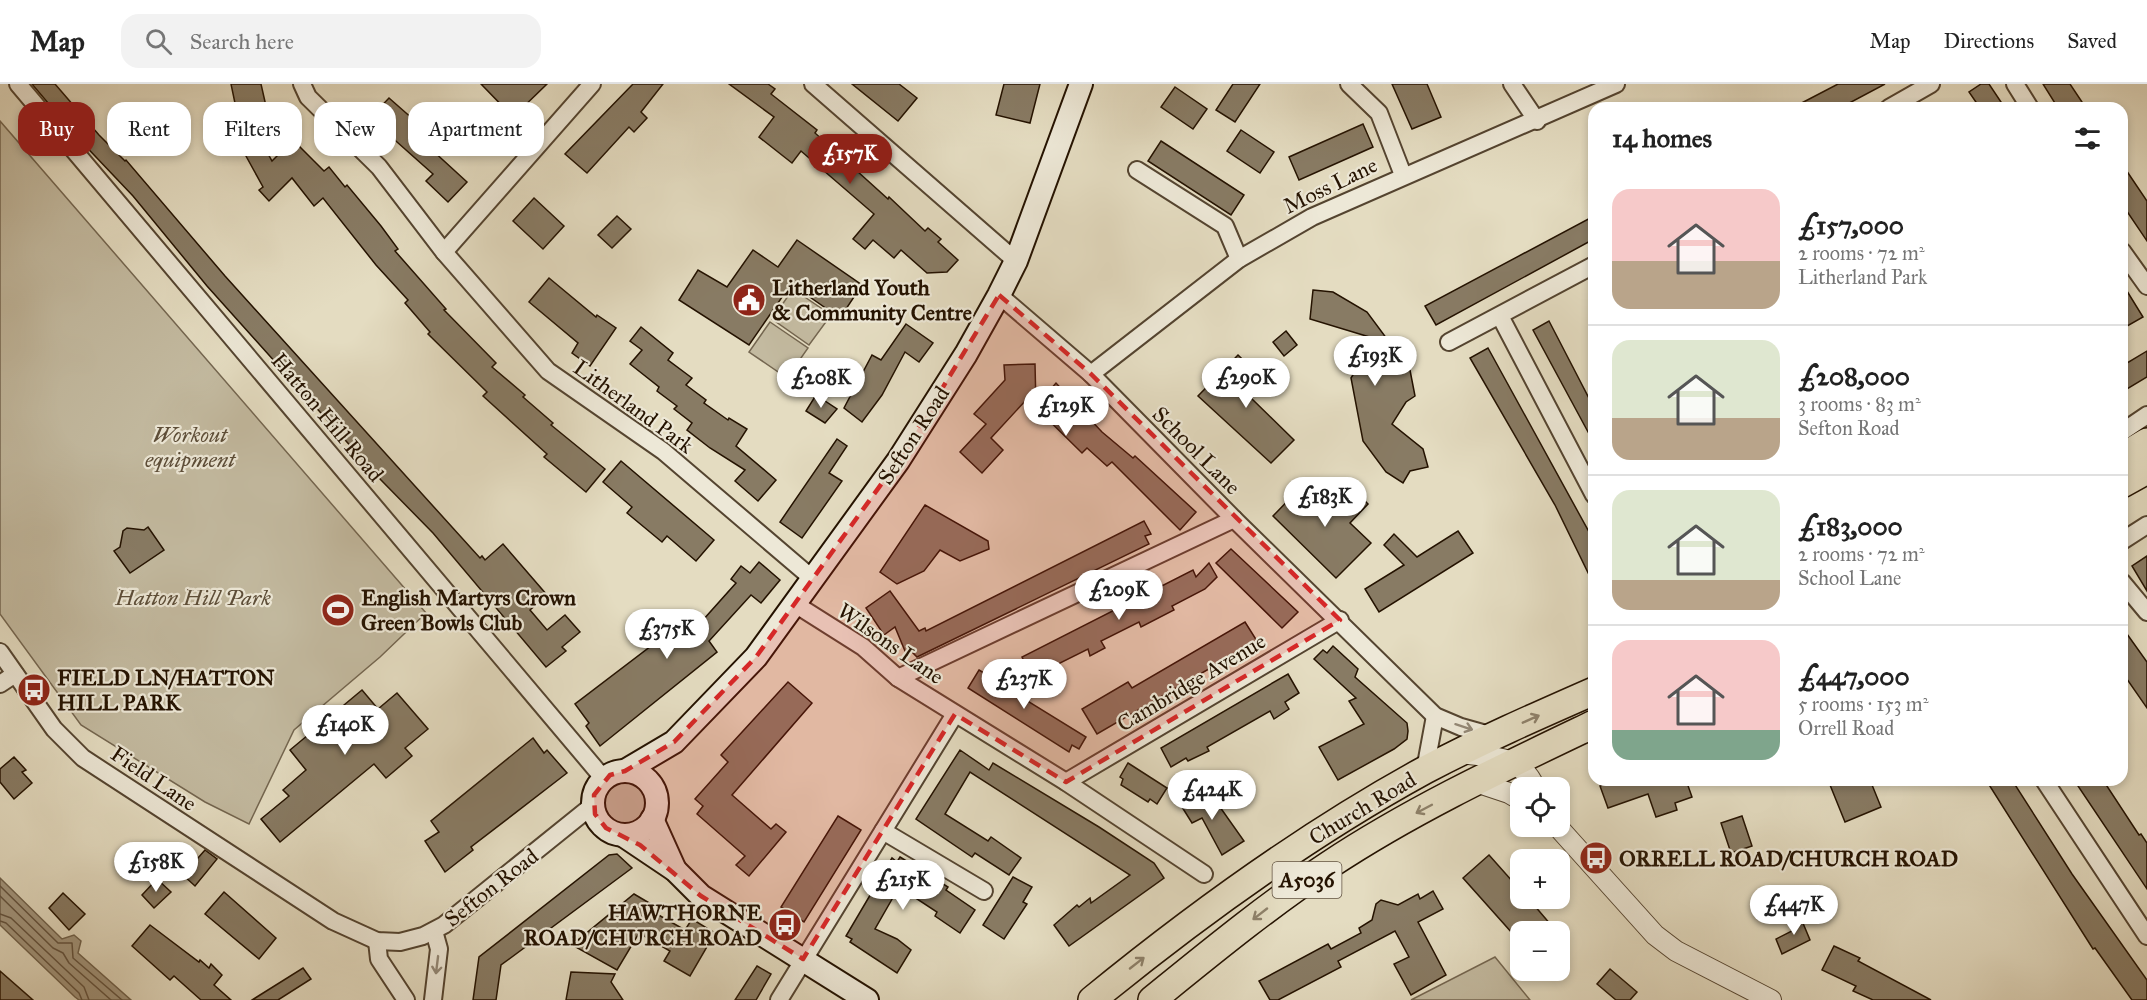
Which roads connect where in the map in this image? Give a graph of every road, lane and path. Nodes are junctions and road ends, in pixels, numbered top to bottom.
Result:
1 (18, 84) edge
2 (302, 84) edge
3 (592, 84) edge
4 (813, 84) edge
5 (1081, 84) edge
6 (1349, 84) edge
7 (1512, 84) edge
8 (1616, 84) edge
9 (1931, 84) edge
10 (2015, 84) edge
11 (1900, 102) edge
12 (2026, 102) edge
13 (1537, 121) junction
14 (1137, 170) dead end
15 (1403, 175) junction
16 (444, 252) junction
17 (1239, 259) junction
18 (1016, 261) junction
19 (2128, 263) edge
20 (1588, 268) edge
21 (2147, 286) edge
22 (999, 295) junction
23 (1500, 316) junction
24 (1449, 342) dead end
25 (1091, 374) junction
26 (2147, 415) edge
27 (2128, 428) edge
28 (2147, 442) edge
29 (2128, 454) edge
30 (2147, 470) edge
31 (2128, 481) edge
32 (1588, 484) edge
33 (1234, 519) junction
34 (2147, 525) edge
35 (2128, 537) edge
36 (813, 579) junction
37 (2128, 589) edge
38 (795, 604) junction
39 (2147, 612) edge
40 (1340, 620) junction
41 (0, 652) edge
42 (15, 674) junction
43 (898, 678) junction
44 (0, 684) edge
45 (1588, 695) edge
46 (955, 714) junction
47 (1435, 716) junction
48 (1588, 727) edge
49 (1493, 736) junction
50 (674, 742) junction
51 (1459, 753) junction
52 (1515, 762) junction
53 (1425, 770) junction
54 (625, 771) junction
55 (1531, 777) edge
56 (604, 779) junction
57 (1066, 782) junction
58 (1476, 782) junction
59 (2048, 786) edge
60 (653, 788) junction
61 (1510, 794) edge
62 (593, 805) junction
63 (652, 819) junction
64 (884, 831) junction
65 (623, 835) junction
66 (1567, 837) edge
67 (675, 870) junction
68 (1204, 874) dead end
69 (984, 891) dead end
70 (434, 931) junction
71 (2147, 936) edge
72 (377, 941) junction
73 (803, 959) junction
74 (406, 1000) edge
75 (433, 1000) edge
76 (779, 1000) edge
77 (867, 1000) edge
78 (1092, 1000) edge
79 (1152, 1000) edge
80 (1771, 1000) edge

1 - 56 street, Hatton Hill Road
2 - 16 street, Litherland Park
3 - 16 street
4 - 18 street
5 - 18 main road, Sefton Road
6 - 15 street
7 - 13 street
8 - 13 street, Moss Lane
9 - 11 street
10 - 12 street
13 - 15 street, Moss Lane
14 - 17 street
15 - 17 street, Moss Lane
16 - 36 street, Litherland Park
17 - 25 street, Moss Lane
18 - 22 main road, Sefton Road
19 - 21 street
20 - 23 street
22 - 25 street, School Lane
22 - 36 main road, Sefton Road
23 - 24 street
23 - 32 street
25 - 33 street, School Lane
26 - 27 street
28 - 29 highway
30 - 31 highway
33 - 40 street, School Lane
33 - 43 street
34 - 35 street
36 - 38 main road, Sefton Road
37 - 39 street
38 - 43 street, Wilsons Lane
38 - 50 main road, Sefton Road
40 - 47 street, School Lane
40 - 57 street, Cambridge Avenue
41 - 42 street, Field Lane
42 - 44 street
42 - 72 street, Field Lane
43 - 46 street, Wilsons Lane
49 -> 45 highway, Church Road / A5036
46 - 57 street, Wilsons Lane
46 - 64 street
47 -> 49 street, School Lane
47 - 53 street
48 - 52 highway, Church Road / A5036
49 - 51 highway, Church Road / A5036
50 - 54 main road
50 - 60 main road
51 - 52 street
51 - 53 highway, Church Road / A5036
52 - 55 street
52 - 58 highway, Church Road / A5036
78 -> 53 highway, Church Road / A5036
54 - 56 main road
54 - 60 main road
56 - 62 main road
57 - 68 street, Wilsons Lane
58 - 61 street
58 -> 79 highway, Church Road / A5036
59 - 71 street
60 - 63 main road
62 - 65 main road
62 - 70 street, Sefton Road
63 - 65 main road
63 - 67 main road
64 - 69 street
64 - 73 street
65 - 67 main road
66 - 80 street
67 - 73 main road
70 - 72 street, Sefton Road
70 -> 75 street
72 - 74 street
73 - 76 street
73 - 77 main road

